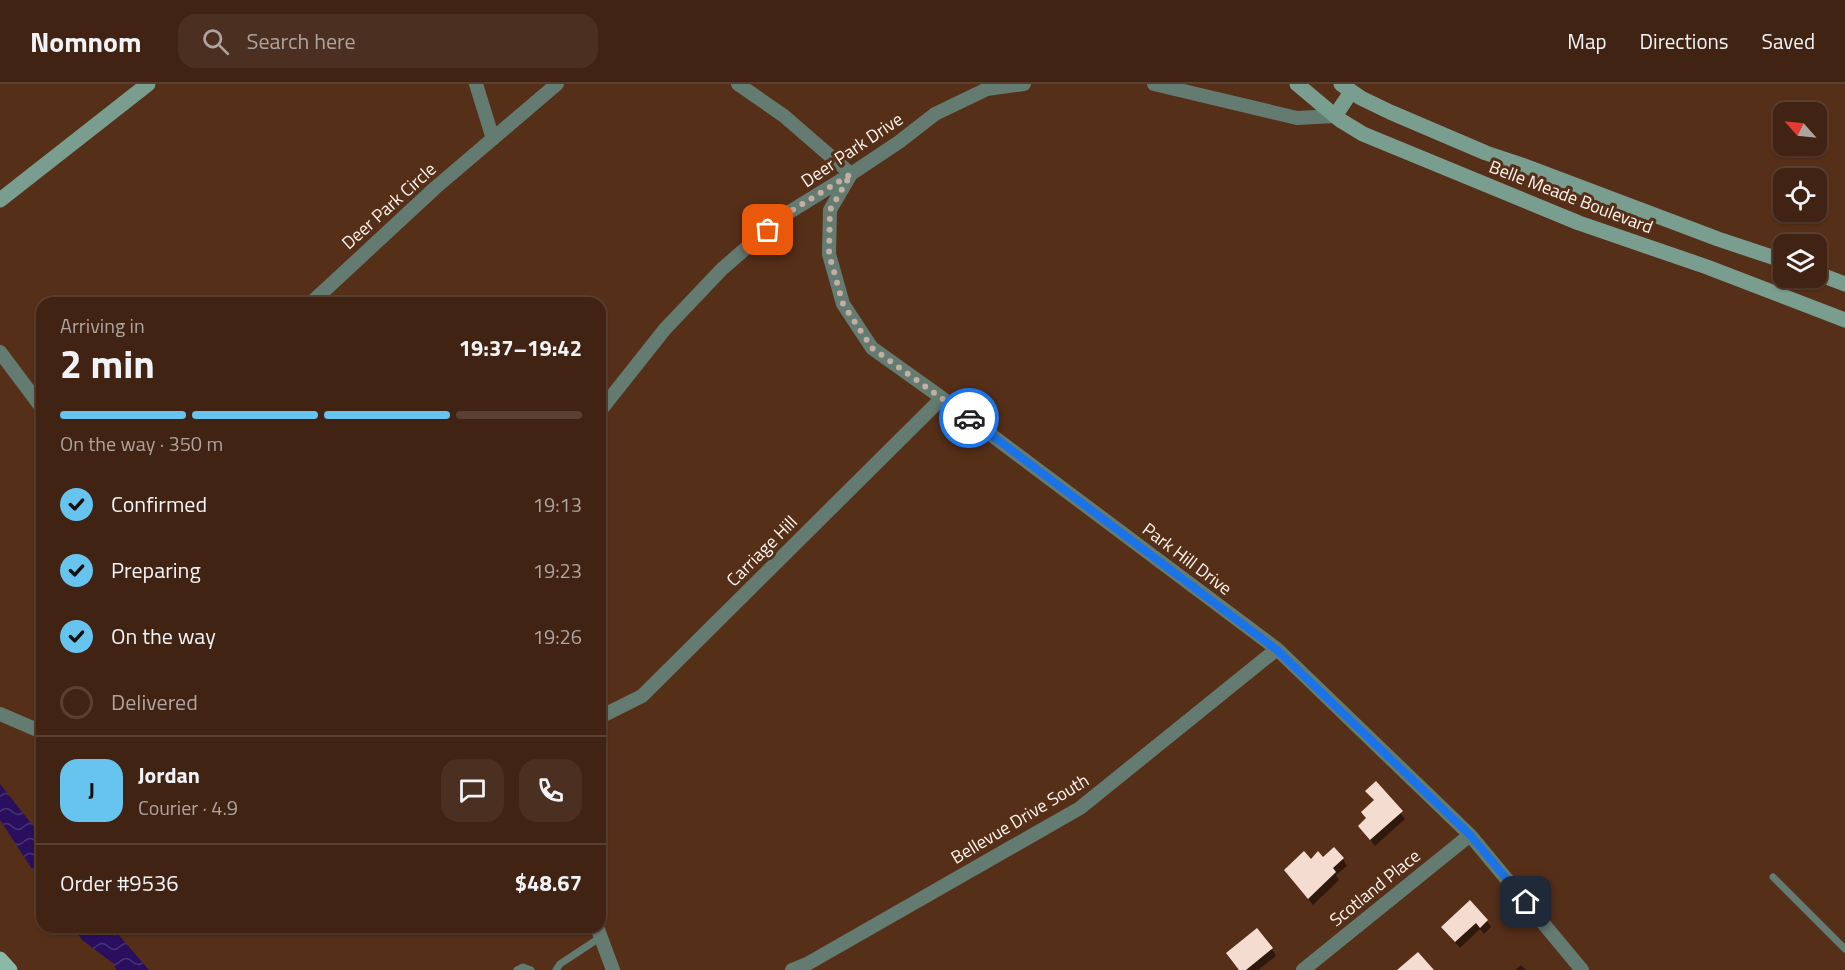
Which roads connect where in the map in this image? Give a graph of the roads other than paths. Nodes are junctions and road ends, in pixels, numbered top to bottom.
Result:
1 (148, 84) edge
2 (476, 84) edge
3 (557, 84) edge
4 (738, 84) edge
5 (1024, 84) edge
6 (1297, 84) edge
7 (1164, 85) edge
8 (1346, 88) edge
9 (1335, 116) junction
10 (493, 139) junction
11 (851, 174) junction
12 (0, 200) edge
13 (1773, 257) edge
14 (1827, 277) edge
15 (1845, 284) edge
16 (317, 297) edge
17 (1845, 320) edge
18 (0, 352) edge
19 (942, 398) junction
20 (36, 400) edge
21 (606, 403) edge
22 (1277, 650) junction
23 (0, 714) edge
24 (606, 714) edge
25 (36, 729) edge
26 (1470, 835) junction
27 (1773, 877) dead end
28 (598, 933) edge
29 (599, 933) edge
30 (1845, 949) edge
31 (0, 960) edge
32 (10, 970) edge
33 (517, 970) edge
34 (531, 970) edge
35 (556, 970) edge
36 (613, 970) edge
37 (792, 970) edge
38 (1303, 970) edge
39 (1582, 970) edge

1 - 12 main road
2 - 10 street
3 - 10 street, Deer Park Circle
4 - 11 street
5 - 11 street, Deer Park Drive
6 - 9 main road, Belle Meade Boulevard
7 - 9 street
8 - 9 main road
8 - 13 main road, Belle Meade Boulevard
9 - 17 main road, Belle Meade Boulevard
10 - 16 street, Deer Park Circle
11 - 19 street, Park Hill Drive
11 - 21 street, Deer Park Drive
14 - 15 main road
18 - 20 street
19 - 22 street, Park Hill Drive
19 - 24 street, Carriage Hill
22 - 26 street, Park Hill Drive
22 - 37 street, Bellevue Drive South
23 - 25 street
26 - 38 street, Scotland Place
26 - 39 street, Park Hill Drive
27 - 30 lane
28 - 35 lane
29 - 36 street
31 - 32 main road
33 - 34 lane

